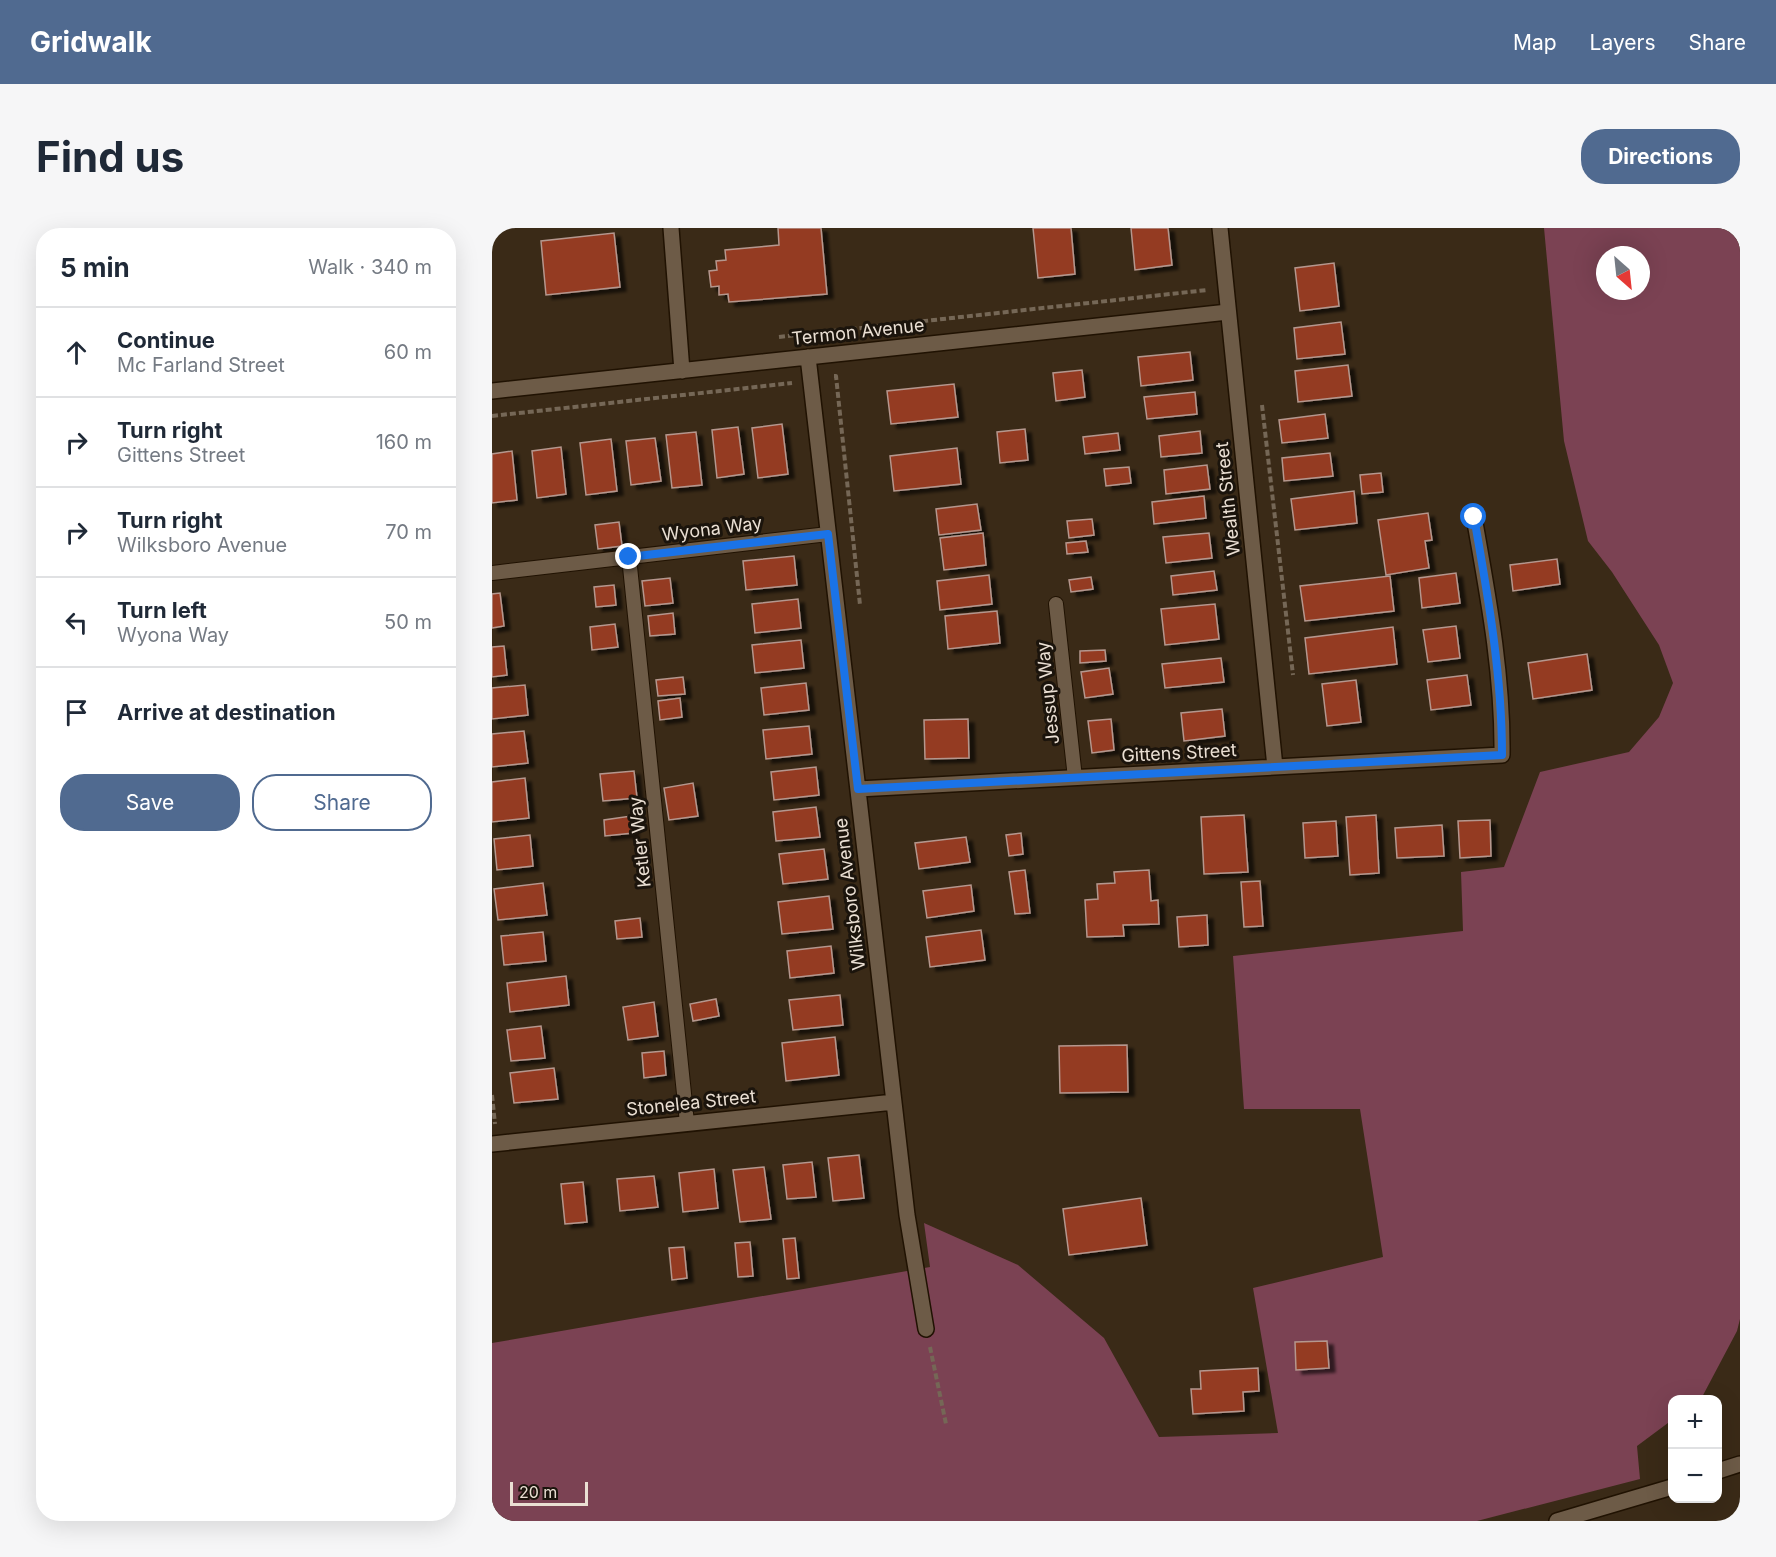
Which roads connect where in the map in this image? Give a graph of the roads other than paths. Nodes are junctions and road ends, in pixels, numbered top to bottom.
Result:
1 (671, 228) edge
2 (1220, 228) edge
3 (1228, 312) junction
4 (808, 357) junction
5 (682, 371) junction
6 (492, 392) edge
7 (1474, 517) dead end
8 (828, 534) junction
9 (629, 557) junction
10 (492, 573) edge
11 (1056, 604) dead end
12 (1275, 767) junction
13 (1075, 778) junction
14 (858, 789) junction
15 (894, 1102) junction
16 (687, 1123) junction
17 (492, 1144) edge
18 (927, 1329) road end
19 (1740, 1464) edge
20 (1722, 1470) edge
21 (1668, 1488) edge
22 (1557, 1521) edge

1 - 5 street
2 - 3 street, Wealth Street
3 - 4 street, Termon Avenue
3 - 12 street, Wealth Street
4 - 5 street, Termon Avenue
4 - 8 street, Wilksboro Avenue
5 - 6 street, Termon Avenue
7 - 12 street, Gittens Street
8 - 9 lane, Wyona Way
8 - 14 street, Wilksboro Avenue
9 - 10 lane, Wyona Way
9 - 16 lane, Ketler Way
11 - 13 lane, Jessup Way
12 - 13 street, Gittens Street
13 - 14 street, Gittens Street
14 - 15 street, Wilksboro Avenue
15 - 16 street, Stonelea Street
15 - 18 street, Wilksboro Avenue
16 - 17 street, Stonelea Street
19 - 20 street
21 - 22 street

